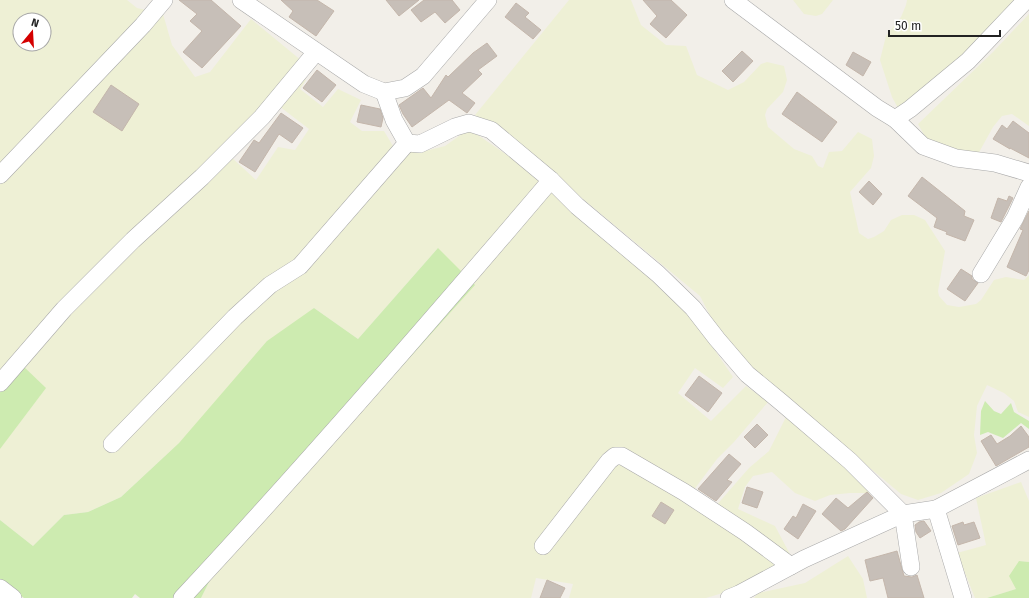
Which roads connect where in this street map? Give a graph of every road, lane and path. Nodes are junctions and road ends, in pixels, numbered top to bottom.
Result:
1 (164, 0) edge
2 (242, 0) edge
3 (488, 0) edge
4 (733, 0) edge
5 (1026, 0) edge
6 (316, 52) junction
7 (384, 92) junction
8 (895, 119) junction
9 (407, 143) junction
10 (1029, 173) edge
11 (0, 175) edge
12 (550, 180) junction
13 (1029, 188) edge
14 (981, 274) dead end
15 (0, 383) edge
16 (112, 444) dead end
17 (1029, 460) edge
18 (936, 509) junction
19 (903, 514) junction
20 (543, 546) dead end
21 (792, 566) junction
22 (911, 567) dead end
23 (0, 588) edge
24 (13, 598) edge
25 (182, 598) edge
26 (729, 598) edge
27 (963, 598) edge

1 - 11 street
2 - 6 street
3 - 7 street
4 - 8 street
5 - 8 street
6 - 7 street
6 - 15 street
7 - 9 street
8 - 10 street
9 - 12 street
9 - 16 street
12 - 19 street
12 - 25 street
13 - 14 street
17 - 18 street
18 - 19 street
18 - 27 street
19 - 21 street
19 - 22 street
20 - 21 street
21 - 26 street
23 - 24 street

